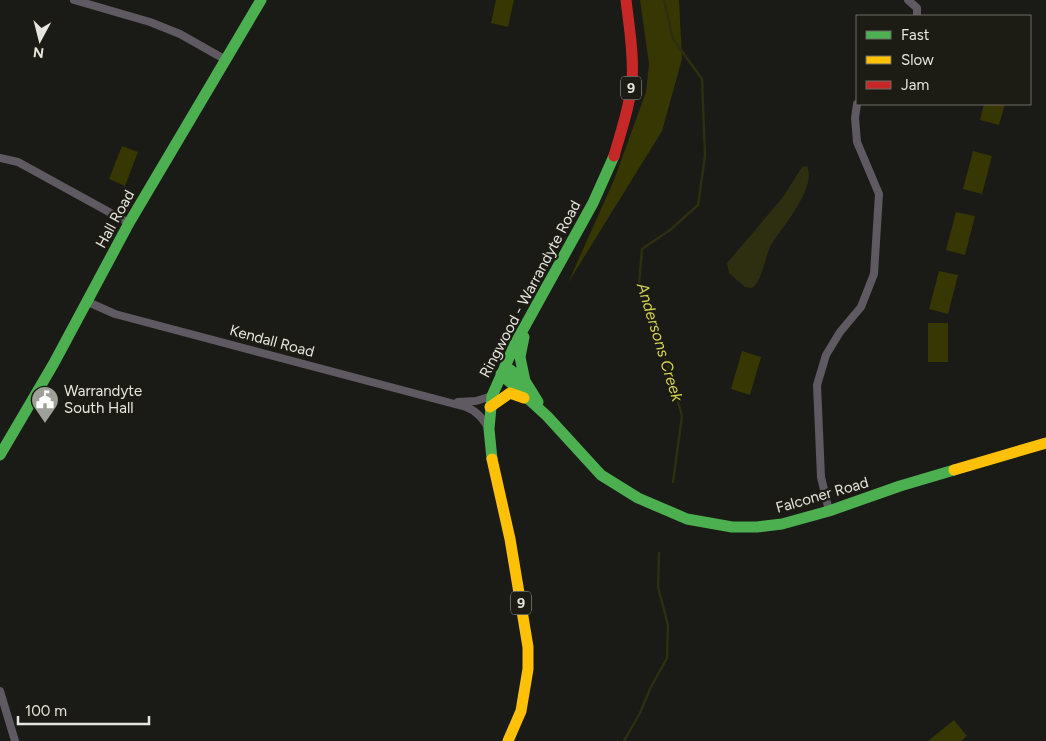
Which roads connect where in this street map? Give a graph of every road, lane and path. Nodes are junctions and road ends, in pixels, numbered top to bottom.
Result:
1 (74, 0) edge
2 (261, 0) edge
3 (626, 0) edge
4 (908, 0) edge
5 (917, 15) edge
6 (226, 60) junction
7 (857, 105) edge
8 (0, 158) edge
9 (129, 223) junction
10 (548, 285) junction
11 (88, 302) junction
12 (503, 370) junction
13 (525, 381) junction
14 (451, 402) junction
15 (491, 402) junction
16 (536, 405) junction
17 (547, 416) junction
18 (489, 429) junction
19 (1046, 443) edge
20 (0, 455) edge
21 (829, 511) junction
22 (0, 691) edge
23 (15, 741) edge
24 (508, 741) edge

1 - 6 street
2 - 6 main road, Hall Road
3 - 10 main road, Ringwood - Warrandyte Road / 9
4 - 5 street
6 - 9 main road, Hall Road
7 - 21 street
8 - 9 street
9 - 11 main road, Hall Road
10 - 12 main road, Ringwood - Warrandyte Road / 9
10 - 13 main road
11 - 14 street, Kendall Road
11 - 20 main road, Hall Road
12 - 13 main road, Falconer Road
12 - 15 main road, Ringwood - Warrandyte Road / 9
12 - 16 main road, Falconer Road
13 - 17 main road, Falconer Road
14 - 15 street, Kendall Road
14 - 18 street, Kendall Road
15 - 16 main road
15 - 18 main road, Ringwood - Warrandyte Road / 9
16 - 17 main road, Falconer Road
17 - 21 main road, Falconer Road
18 - 24 main road, Ringwood - Warrandyte Road / 9
19 - 21 main road, Falconer Road
22 - 23 street

